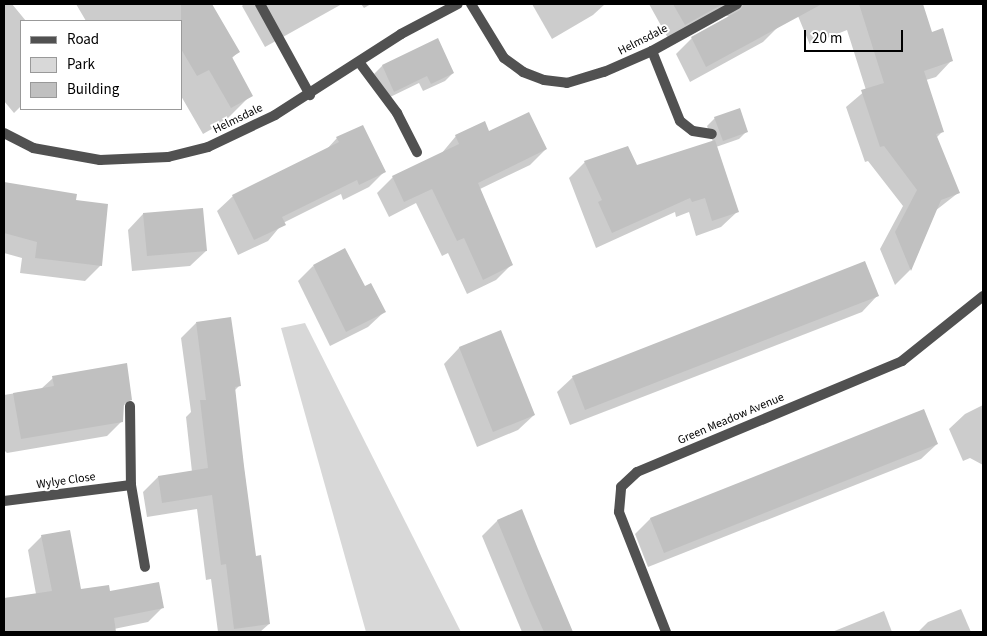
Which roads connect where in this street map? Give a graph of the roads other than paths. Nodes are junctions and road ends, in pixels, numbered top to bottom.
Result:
1 (260, 4) edge
2 (458, 4) edge
3 (471, 4) edge
4 (737, 4) edge
5 (652, 51) junction
6 (359, 62) junction
7 (310, 94) junction
8 (4, 133) edge
9 (712, 134) dead end
10 (417, 152) dead end
11 (983, 296) edge
12 (130, 406) dead end
13 (131, 484) junction
14 (4, 502) edge
15 (145, 567) dead end
16 (666, 632) edge

1 - 7 street
2 - 6 street, Helmsdale
3 - 5 street, Helmsdale
4 - 5 street, Helmsdale
5 - 9 street
6 - 7 street, Helmsdale
6 - 10 street
7 - 8 street, Helmsdale
11 - 16 street, Green Meadow Avenue
12 - 13 street
13 - 14 street, Wylye Close
13 - 15 street

